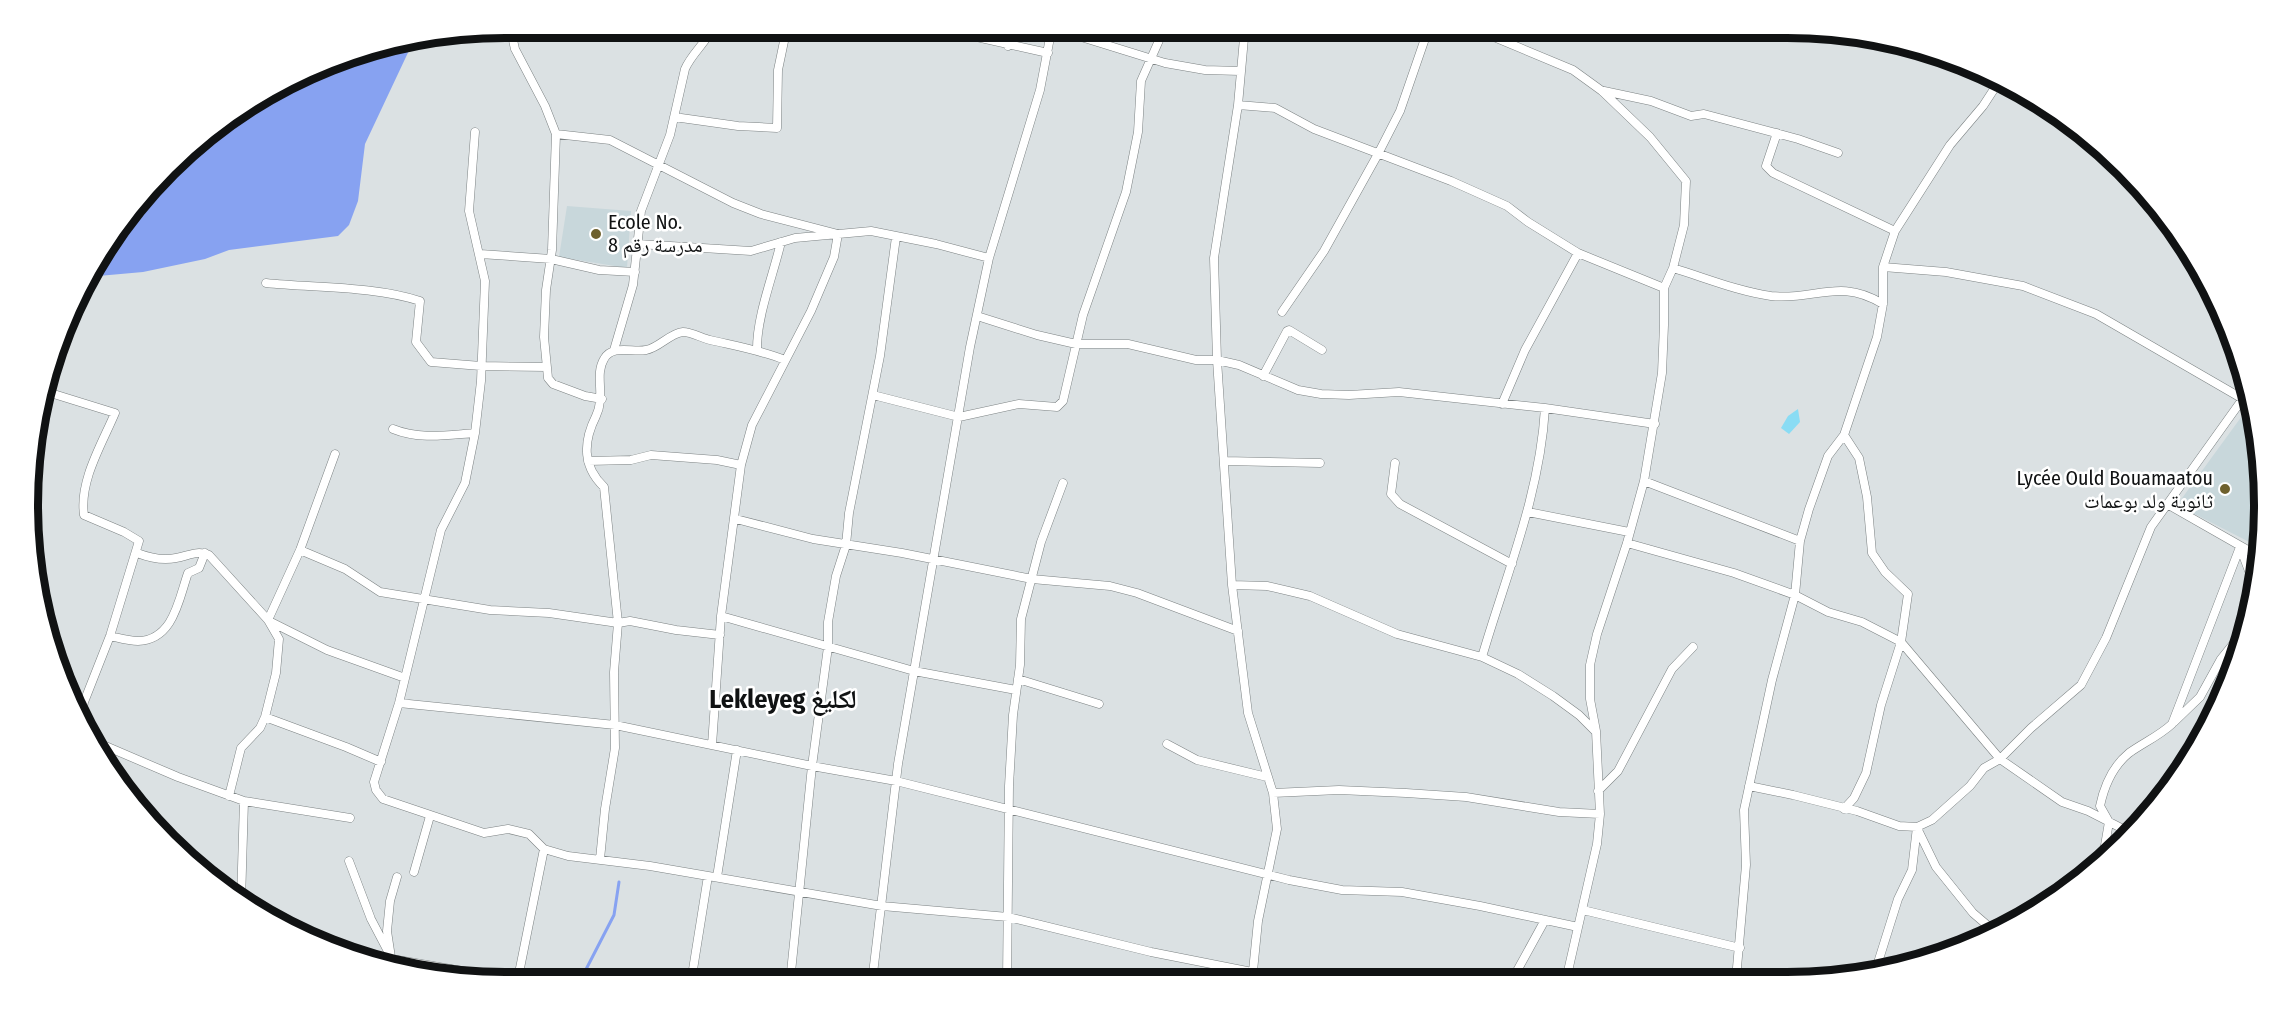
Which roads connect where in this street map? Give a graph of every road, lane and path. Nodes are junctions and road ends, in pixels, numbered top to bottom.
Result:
1 (512, 38) edge
2 (707, 38) edge
3 (785, 38) edge
4 (976, 38) edge
5 (1009, 38) edge
6 (1050, 38) edge
7 (1085, 38) edge
8 (1160, 38) edge
9 (1244, 38) edge
10 (1425, 38) edge
11 (1496, 38) edge
12 (1008, 46) junction
13 (1048, 53) junction
14 (1151, 60) junction
15 (1240, 71) junction
16 (1995, 87) edge
17 (1602, 91) junction
18 (1238, 105) junction
19 (674, 117) junction
20 (475, 132) dead end
21 (556, 134) junction
22 (1777, 134) junction
23 (1838, 153) dead end
24 (1378, 154) junction
25 (658, 165) junction
26 (1895, 231) junction
27 (838, 234) junction
28 (896, 237) junction
29 (781, 242) junction
30 (638, 244) junction
31 (1578, 253) junction
32 (480, 254) junction
33 (988, 258) junction
34 (551, 259) junction
35 (1883, 267) junction
36 (1673, 268) junction
37 (634, 272) junction
38 (266, 284) dead end
39 (1664, 288) junction
40 (1883, 304) junction
41 (1282, 312) dead end
42 (977, 316) junction
43 (1076, 344) junction
44 (757, 349) junction
45 (614, 350) junction
46 (1322, 350) dead end
47 (785, 360) junction
48 (1216, 360) junction
49 (481, 366) junction
50 (547, 367) junction
51 (1263, 376) junction
52 (51, 393) edge
53 (873, 395) junction
54 (2241, 398) edge
55 (602, 399) junction
56 (2242, 401) edge
57 (1502, 404) junction
58 (1545, 408) junction
59 (959, 417) junction
60 (1655, 424) junction
61 (393, 429) dead end
62 (475, 433) junction
63 (1844, 435) junction
64 (335, 454) dead end
65 (588, 461) junction
66 (1224, 461) junction
67 (1320, 463) dead end
68 (1395, 463) dead end
69 (741, 465) junction
70 (1644, 481) junction
71 (1064, 483) dead end
72 (2167, 504) junction
73 (1528, 512) junction
74 (736, 519) junction
75 (1629, 532) junction
76 (1800, 541) junction
77 (1627, 543) junction
78 (846, 545) junction
79 (2240, 547) junction
80 (300, 550) junction
81 (2251, 552) edge
82 (137, 553) junction
83 (205, 553) junction
84 (933, 558) junction
85 (1512, 564) junction
86 (2249, 571) edge
87 (1032, 579) junction
88 (1232, 585) junction
89 (1796, 596) junction
90 (423, 599) junction
91 (722, 616) junction
92 (268, 620) junction
93 (618, 623) junction
94 (1238, 631) junction
95 (720, 635) junction
96 (110, 636) junction
97 (1901, 642) junction
98 (2232, 645) edge
99 (828, 647) junction
100 (1693, 647) dead end
101 (1482, 657) junction
102 (914, 671) junction
103 (405, 678) junction
104 (1018, 679) junction
105 (1016, 690) junction
106 (399, 703) junction
107 (1099, 704) dead end
108 (83, 706) edge
109 (265, 717) junction
110 (2172, 724) junction
111 (615, 725) junction
112 (1596, 731) junction
113 (1167, 744) dead end
114 (104, 745) edge
115 (712, 745) junction
116 (737, 750) junction
117 (2000, 759) junction
118 (381, 762) junction
119 (812, 766) junction
120 (1267, 777) junction
121 (896, 781) junction
122 (1749, 786) junction
123 (1598, 791) junction
124 (1273, 793) junction
125 (229, 796) junction
126 (244, 801) junction
127 (1844, 809) junction
128 (1009, 810) junction
129 (1600, 814) junction
130 (430, 816) junction
131 (350, 818) dead end
132 (2109, 822) junction
133 (1917, 827) junction
134 (2123, 829) edge
135 (2105, 847) edge
136 (544, 849) junction
137 (600, 858) junction
138 (349, 861) dead end
139 (414, 872) dead end
140 (1268, 873) junction
141 (397, 877) dead end
142 (712, 877) junction
143 (241, 891) edge
144 (800, 892) junction
145 (882, 906) junction
146 (1583, 910) junction
147 (1008, 917) junction
148 (1545, 920) junction
149 (1988, 926) edge
150 (1578, 927) junction
151 (1740, 948) junction
152 (390, 958) edge
153 (391, 959) edge
154 (1878, 964) edge
155 (519, 972) edge
156 (693, 972) edge
157 (791, 972) edge
158 (873, 972) edge
159 (1007, 972) edge
160 (1235, 972) edge
161 (1252, 972) edge
162 (1516, 972) edge
163 (1568, 972) edge
164 (1737, 972) edge

1 - 21 street
2 - 19 street
3 - 19 street
4 - 12 street
5 - 12 street
6 - 13 street
7 - 14 street
8 - 14 street
9 - 15 street
10 - 24 street
11 - 17 street
12 - 13 street
13 - 33 street
14 - 15 street
14 - 43 street
15 - 18 street
16 - 26 street
17 - 22 street
17 - 36 street
18 - 24 street
18 - 48 street
19 - 25 street
20 - 32 street
21 - 25 street
21 - 34 street
22 - 23 street
22 - 26 street
24 - 31 street
24 - 41 street
25 - 27 street
25 - 30 street
26 - 35 street
27 - 28 street
27 - 29 street
27 - 47 street
28 - 33 street
28 - 53 street
29 - 30 street
29 - 44 street
30 - 37 street
31 - 39 street
31 - 57 street
32 - 34 street
32 - 49 street
33 - 42 street
34 - 37 street
34 - 50 street
35 - 40 street
35 - 54 street
36 - 39 street
36 - 40 street
37 - 45 street
38 - 49 street
39 - 60 street
40 - 63 street
42 - 43 street
42 - 59 street
43 - 48 street
43 - 59 street
44 - 45 street
44 - 47 street
45 - 55 street
46 - 51 street
47 - 69 street
48 - 51 street
48 - 66 street
49 - 50 street
49 - 62 street
50 - 55 street
51 - 57 street
52 - 82 street
53 - 59 street
53 - 78 street
55 - 65 street
56 - 72 street
57 - 58 street
58 - 60 street
58 - 73 street
59 - 84 street
60 - 70 street
61 - 62 street
62 - 90 street
63 - 76 street
63 - 97 street
64 - 80 street
65 - 69 street
65 - 93 street
66 - 67 street
66 - 88 street
68 - 85 street
69 - 74 street
70 - 75 street
70 - 76 street
71 - 87 street
72 - 79 street
72 - 117 street
73 - 75 street
73 - 85 street
74 - 78 street
74 - 91 street
75 - 77 street
76 - 89 street
77 - 89 street
77 - 112 street
78 - 84 street
78 - 99 street
79 - 81 street
79 - 86 street
79 - 110 street
80 - 90 street
80 - 92 street
82 - 83 street
82 - 96 street
83 - 92 street
83 - 96 street
84 - 87 street
84 - 102 street
85 - 101 street
87 - 94 street
87 - 104 street
88 - 94 street
88 - 101 street
89 - 97 street
89 - 122 street
90 - 93 street
90 - 103 street
91 - 95 street
91 - 99 street
92 - 103 street
92 - 109 street
93 - 95 street
93 - 111 street
94 - 120 street
95 - 115 street
96 - 108 street
97 - 117 street
97 - 127 street
98 - 110 street
99 - 102 street
99 - 119 street
100 - 123 street
101 - 112 street
102 - 105 street
102 - 121 street
103 - 106 street
104 - 105 street
104 - 107 street
105 - 128 street
106 - 111 street
106 - 118 street
109 - 118 street
109 - 125 street
110 - 132 street
111 - 115 street
111 - 137 street
112 - 123 street
113 - 120 street
114 - 125 street
115 - 116 street
116 - 119 street
116 - 142 street
117 - 132 street
117 - 133 street
118 - 130 street
119 - 121 street
119 - 144 street
120 - 124 street
121 - 128 street
121 - 145 street
122 - 127 street
122 - 151 street
123 - 129 street
124 - 129 street
124 - 140 street
125 - 126 street
126 - 131 street
126 - 143 street
127 - 133 street
128 - 140 street
128 - 147 street
129 - 146 street
130 - 136 street
130 - 139 street
132 - 134 street
132 - 135 street
133 - 149 street
133 - 154 street
136 - 137 street
136 - 155 street
137 - 142 street
138 - 152 street
140 - 148 street
140 - 161 street
141 - 153 street
142 - 144 street
142 - 156 street
144 - 145 street
144 - 157 street
145 - 147 street
145 - 158 street
146 - 150 street
146 - 151 street
147 - 159 street
147 - 160 street
148 - 150 street
148 - 162 street
150 - 163 street
151 - 164 street

